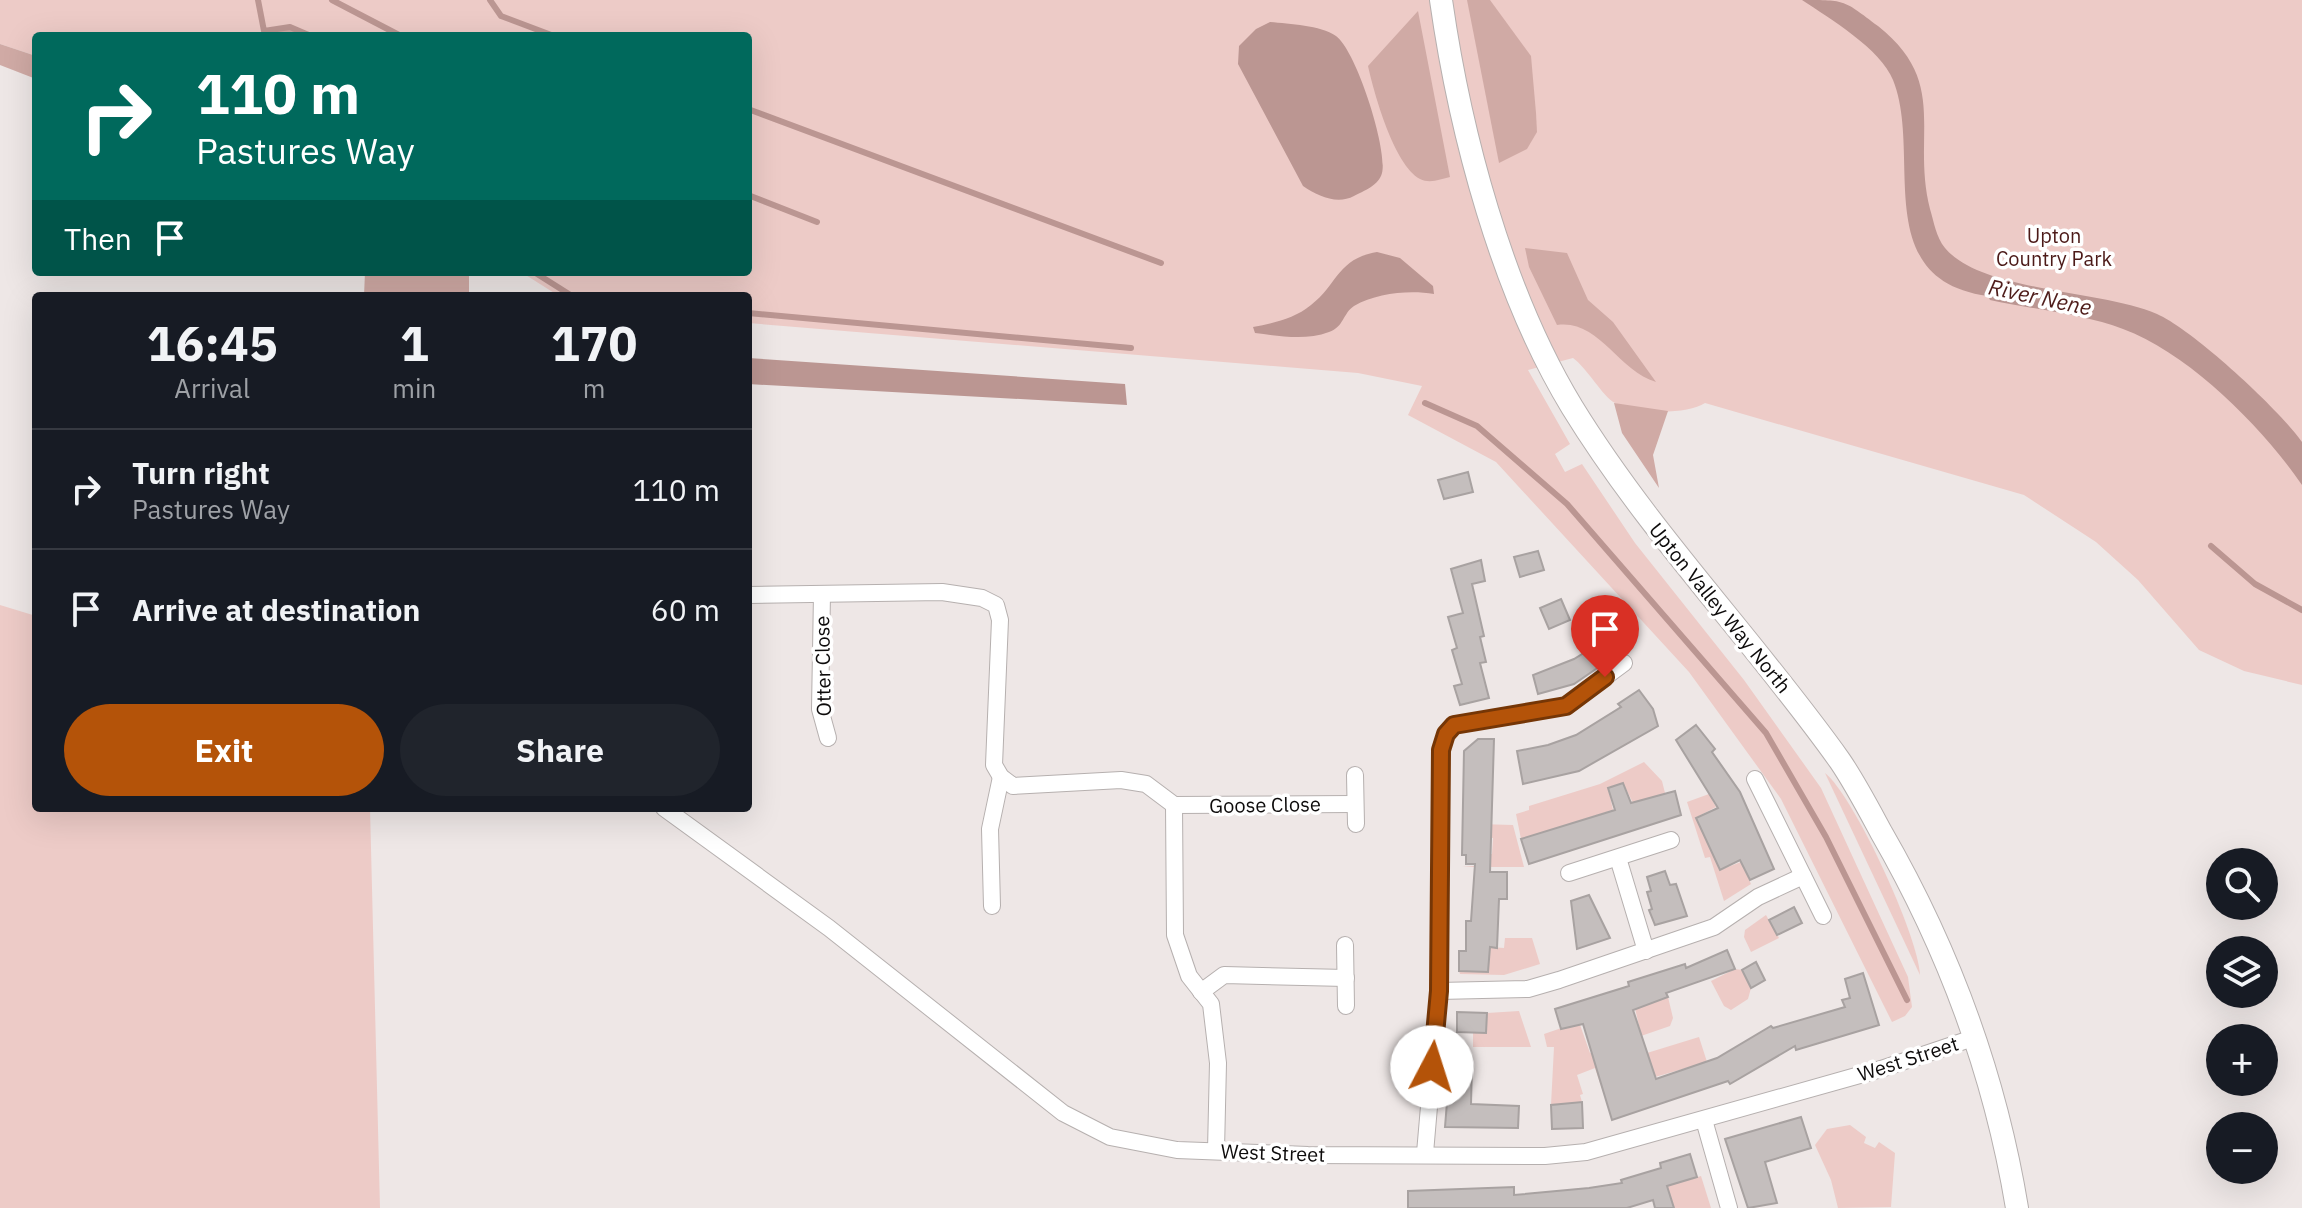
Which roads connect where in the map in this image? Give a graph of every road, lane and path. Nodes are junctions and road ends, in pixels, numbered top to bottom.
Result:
1 (1441, 2) edge
2 (822, 594) junction
3 (752, 595) edge
4 (1624, 663) dead end
5 (828, 738) dead end
6 (1355, 775) dead end
7 (1001, 777) junction
8 (1755, 779) dead end
9 (1355, 804) junction
10 (1174, 805) junction
11 (670, 812) edge
12 (1356, 824) dead end
13 (1671, 840) dead end
14 (1618, 858) junction
15 (1569, 873) dead end
16 (1803, 876) junction
17 (992, 906) dead end
18 (1823, 916) dead end
19 (1345, 945) dead end
20 (1646, 951) junction
21 (1346, 978) junction
22 (1439, 991) junction
23 (1201, 992) junction
24 (1346, 1006) dead end
25 (1976, 1037) junction
26 (1704, 1120) junction
27 (1216, 1150) junction
28 (1425, 1153) junction
29 (1729, 1208) edge
30 (2017, 1208) edge

1 - 25 street, Upton Valley Way North
2 - 3 street
2 - 5 street, Otter Close
2 - 7 street
4 - 22 street
6 - 9 street
7 - 10 street
7 - 17 street
8 - 16 street
9 - 10 street, Goose Close
9 - 12 street
10 - 23 street
11 - 27 street, West Street
13 - 14 street
14 - 15 street
14 - 20 street
16 - 18 street
16 - 20 street
19 - 21 street
20 - 22 street
21 - 23 street
21 - 24 street
22 - 28 street
23 - 27 street
25 - 26 street, West Street
25 - 30 street, Upton Valley Way North
26 - 28 street, West Street
26 - 29 street
27 - 28 street, West Street

